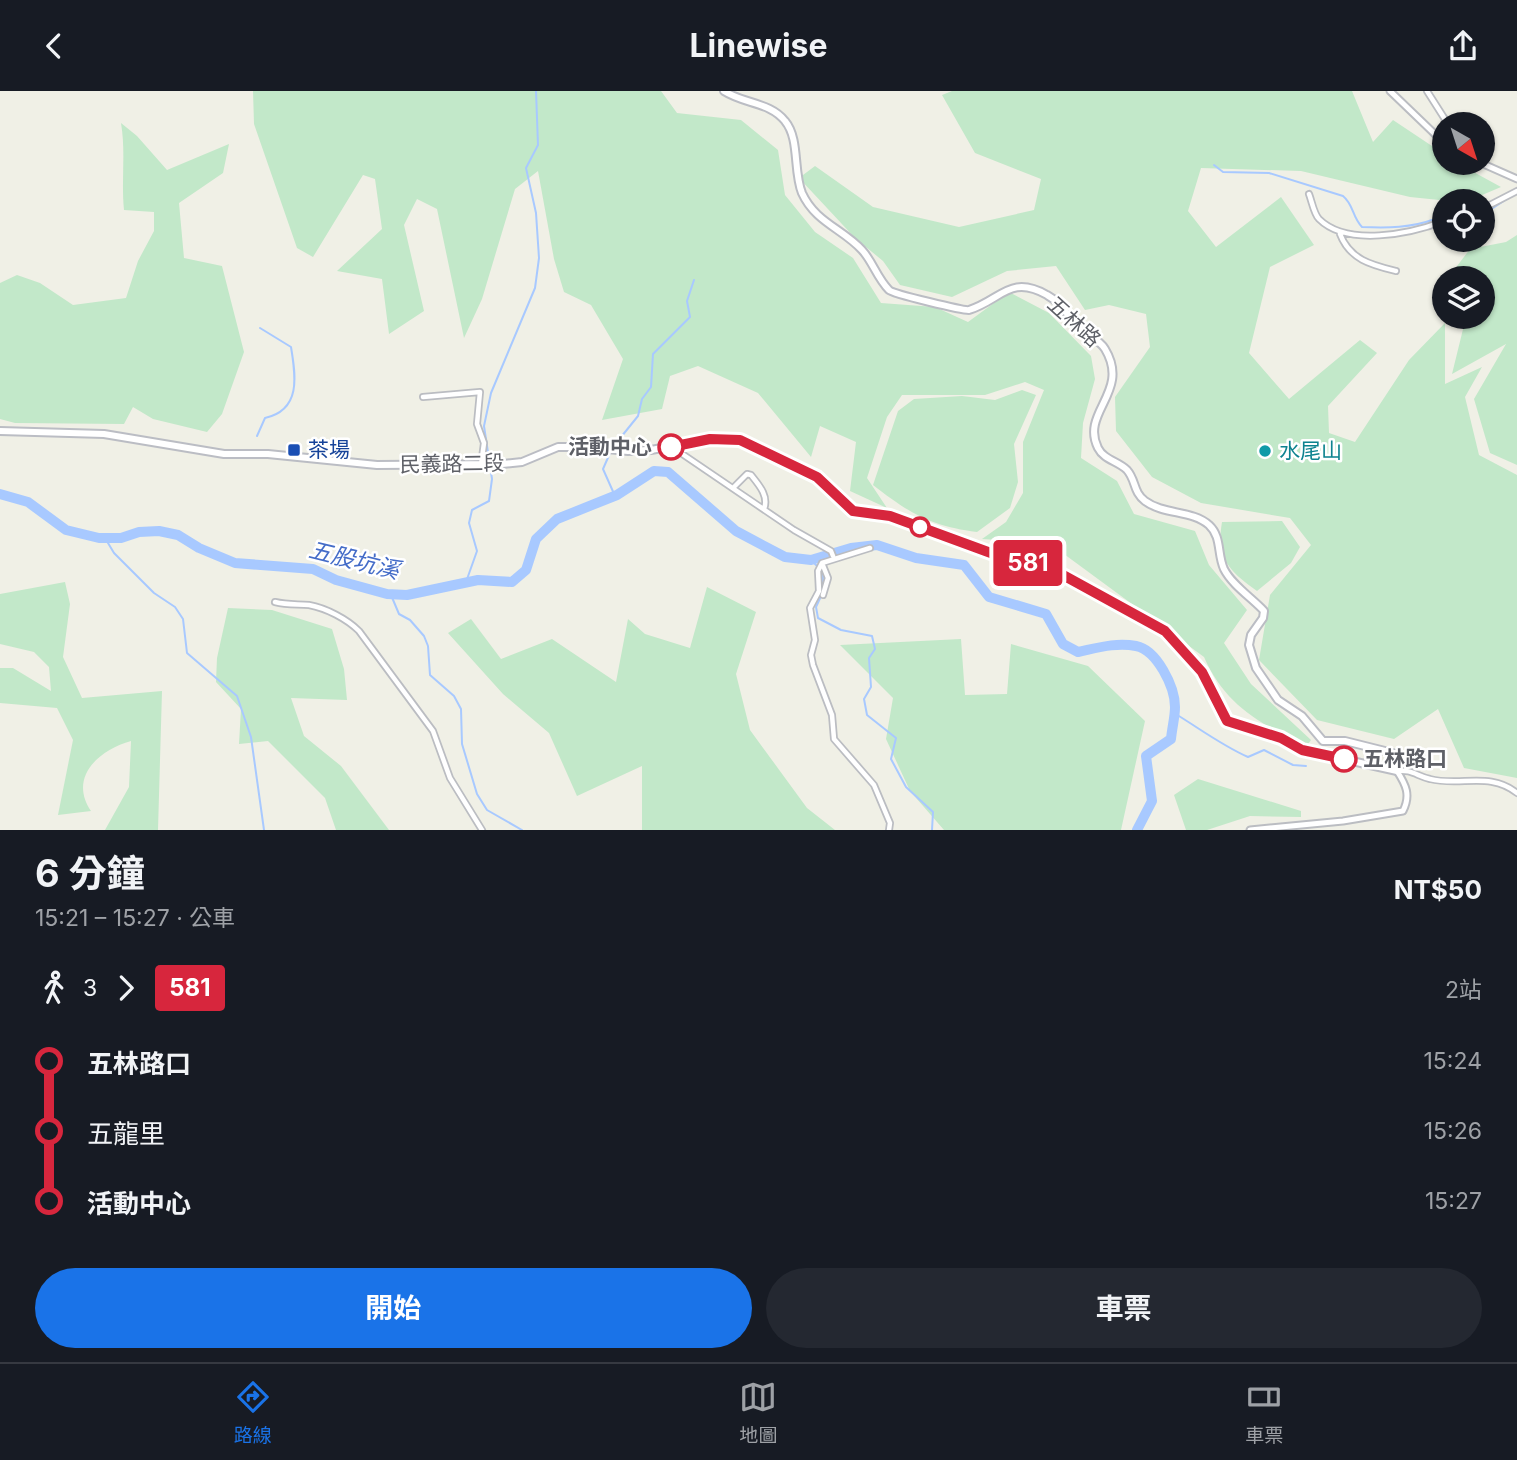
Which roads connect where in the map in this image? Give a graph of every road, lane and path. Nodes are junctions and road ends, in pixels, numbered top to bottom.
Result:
1 (724, 91) edge
2 (1390, 91) edge
3 (1427, 91) edge
4 (1440, 112) edge
5 (1432, 131) edge
6 (1495, 169) edge
7 (1517, 179) edge
8 (1517, 191) edge
9 (1309, 194) dead end
10 (1495, 202) edge
11 (1432, 226) edge
12 (1340, 234) junction
13 (1396, 271) dead end
14 (423, 397) dead end
15 (0, 431) edge
16 (672, 447) junction
17 (487, 465) junction
18 (733, 488) junction
19 (764, 509) junction
20 (870, 548) dead end
21 (832, 554) junction
22 (822, 563) junction
23 (824, 595) dead end
24 (275, 602) dead end
25 (1397, 771) junction
26 (1517, 793) edge
27 (482, 830) edge
28 (889, 830) edge
29 (1250, 830) edge

1 - 25 main road, 五林路
2 - 5 street
3 - 4 street
6 - 7 street
8 - 10 street
9 - 12 street
11 - 12 street
12 - 13 street
14 - 17 street
15 - 17 main road, 民義路二段
16 - 17 main road, 民義路二段
16 - 18 street
16 - 25 main road, 民義路二段
18 - 19 street
18 - 19 street
19 - 21 street
20 - 21 street
21 - 22 street
22 - 23 street
22 - 28 street
24 - 27 street
25 - 26 street
25 - 29 street

